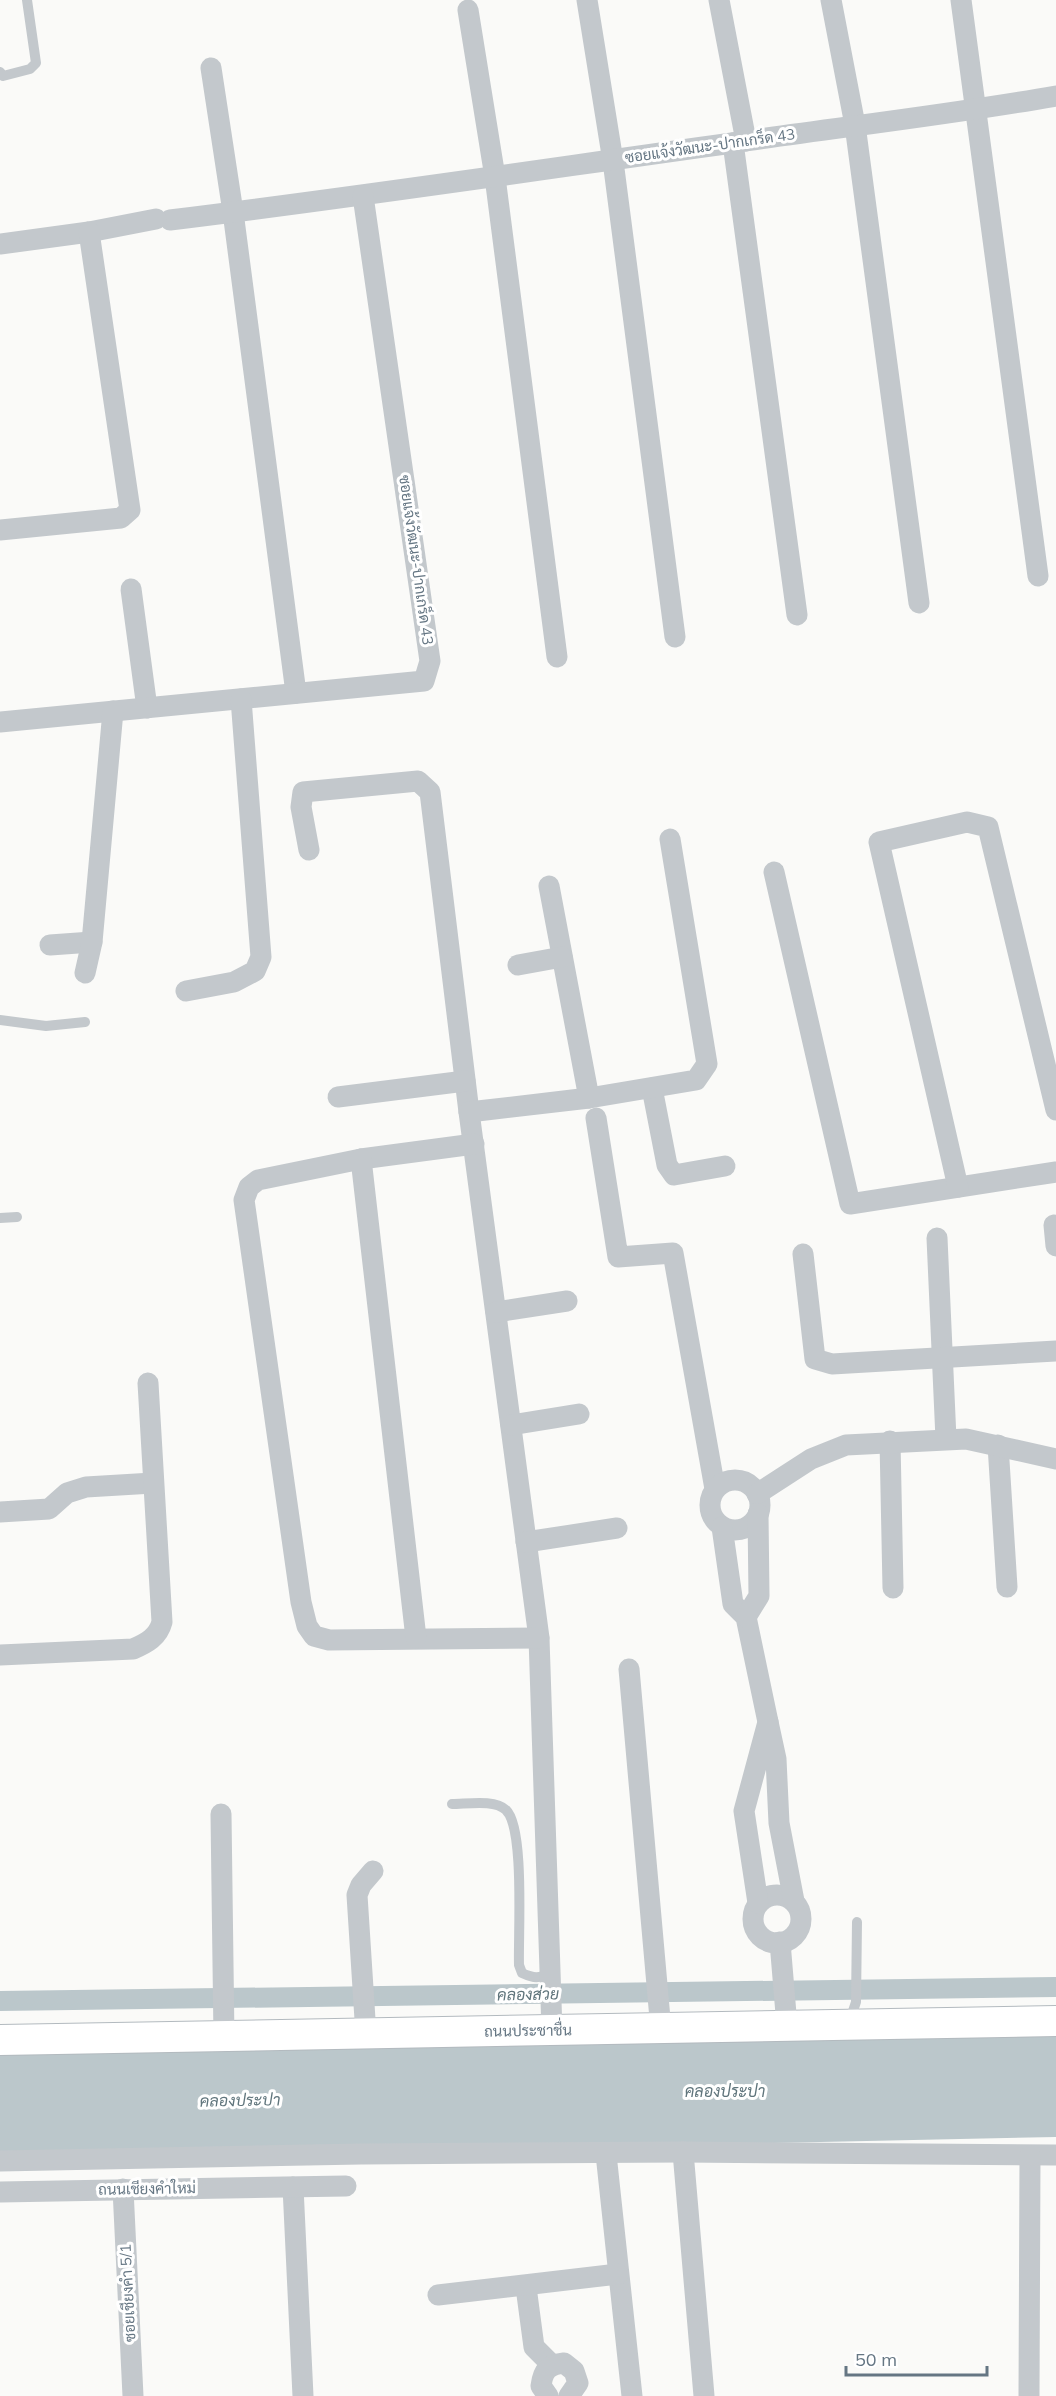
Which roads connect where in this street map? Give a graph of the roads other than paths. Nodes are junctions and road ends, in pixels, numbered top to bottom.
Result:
1 (27, 0) edge
2 (587, 0) edge
3 (719, 0) edge
4 (831, 0) edge
5 (961, 0) edge
6 (468, 10) dead end
7 (211, 68) dead end
8 (0, 72) edge
9 (1056, 96) edge
10 (977, 110) junction
11 (855, 125) junction
12 (740, 142) junction
13 (613, 160) junction
14 (495, 177) junction
15 (363, 196) junction
16 (233, 212) junction
17 (89, 232) junction
18 (0, 244) edge
19 (0, 530) edge
20 (1038, 576) dead end
21 (131, 589) dead end
22 (919, 603) dead end
23 (797, 615) dead end
24 (675, 637) dead end
25 (557, 657) dead end
26 (296, 693) junction
27 (241, 699) junction
28 (147, 708) junction
29 (113, 711) junction
30 (0, 722) edge
31 (670, 839) dead end
32 (309, 850) dead end
33 (774, 872) dead end
34 (549, 886) dead end
35 (92, 942) junction
36 (50, 945) dead end
37 (562, 957) junction
38 (518, 965) dead end
39 (84, 973) dead end
40 (186, 990) dead end
41 (0, 1020) edge
42 (85, 1022) dead end
43 (465, 1081) junction
44 (652, 1088) junction
45 (338, 1097) dead end
46 (592, 1108) junction
47 (1056, 1110) edge
48 (469, 1112) junction
49 (474, 1144) junction
50 (362, 1159) junction
51 (725, 1166) dead end
52 (1056, 1172) edge
53 (958, 1187) junction
54 (17, 1217) dead end
55 (0, 1218) edge
56 (937, 1238) dead end
57 (803, 1254) dead end
58 (567, 1301) dead end
59 (496, 1312) junction
60 (1056, 1351) edge
61 (942, 1358) junction
62 (148, 1383) dead end
63 (579, 1414) dead end
64 (511, 1425) junction
65 (946, 1439) junction
66 (890, 1441) junction
67 (998, 1445) junction
68 (1056, 1459) edge
69 (153, 1483) junction
70 (715, 1489) junction
71 (757, 1504) junction
72 (0, 1512) edge
73 (722, 1527) junction
74 (617, 1528) dead end
75 (526, 1542) junction
76 (1007, 1587) dead end
77 (893, 1588) dead end
78 (746, 1617) junction
79 (416, 1638) junction
80 (539, 1638) junction
81 (0, 1655) edge
82 (629, 1669) dead end
83 (768, 1722) junction
84 (452, 1804) dead end
85 (221, 1814) dead end
86 (373, 1871) dead end
87 (794, 1901) junction
88 (758, 1903) junction
89 (858, 1922) dead end
90 (780, 1942) junction
91 (550, 1973) junction
92 (852, 2013) junction
93 (787, 2016) junction
94 (660, 2019) junction
95 (552, 2021) junction
96 (1056, 2021) edge
97 (366, 2025) junction
98 (225, 2028) junction
99 (0, 2040) edge
100 (683, 2152) junction
101 (606, 2154) junction
102 (1030, 2156) junction
103 (1056, 2156) edge
104 (0, 2161) edge
105 (346, 2186) dead end
106 (293, 2187) junction
107 (123, 2190) junction
108 (0, 2192) edge
109 (618, 2274) junction
110 (526, 2287) junction
111 (438, 2295) dead end
112 (551, 2364) junction
113 (133, 2396) edge
114 (303, 2396) edge
115 (548, 2396) edge
116 (569, 2396) edge
117 (632, 2396) edge
118 (704, 2396) edge
119 (1029, 2396) edge

1 - 8 lane
2 - 13 street
3 - 12 street
4 - 11 street
5 - 10 street
6 - 14 street
7 - 16 street
9 - 10 street, ซอยแจ้งวัฒนะ-ปากเกร็ด 43
10 - 11 street, ซอยแจ้งวัฒนะ-ปากเกร็ด 43
10 - 20 street
11 - 12 street, ซอยแจ้งวัฒนะ-ปากเกร็ด 43
11 - 22 street
12 - 13 street, ซอยแจ้งวัฒนะ-ปากเกร็ด 43
12 - 23 street
13 - 14 street, ซอยแจ้งวัฒนะ-ปากเกร็ด 43
13 - 24 street
14 - 15 street, ซอยแจ้งวัฒนะ-ปากเกร็ด 43
14 - 25 street
15 - 16 street, ซอยแจ้งวัฒนะ-ปากเกร็ด 43
15 - 26 street, ซอยแจ้งวัฒนะ-ปากเกร็ด 43
16 - 17 street, ซอยแจ้งวัฒนะ-ปากเกร็ด 43
16 - 26 street
17 - 18 street, ซอยแจ้งวัฒนะ-ปากเกร็ด 43
17 - 19 street
21 - 28 street
26 - 27 street, ซอยแจ้งวัฒนะ-ปากเกร็ด 43
27 - 28 street, ซอยแจ้งวัฒนะ-ปากเกร็ด 43
27 - 40 street
28 - 29 street, ซอยแจ้งวัฒนะ-ปากเกร็ด 43
29 - 30 street, ซอยแจ้งวัฒนะ-ปากเกร็ด 43
29 - 35 street
31 - 44 street
32 - 43 street
33 - 53 street
34 - 37 street
35 - 36 street
35 - 39 street
37 - 38 street
37 - 46 street
41 - 42 lane
43 - 45 street
43 - 48 street
44 - 46 street
44 - 51 street
46 - 48 street
46 - 70 street
47 - 53 street
48 - 49 street
49 - 50 street
49 - 59 street
50 - 79 street
50 - 79 street
52 - 53 street
54 - 55 lane
56 - 61 street
57 - 61 street
58 - 59 street
59 - 64 street
60 - 61 street
61 - 65 street
62 - 69 street
63 - 64 street
64 - 75 street
65 - 66 street
65 - 67 street
66 - 71 street
66 - 77 street
67 - 68 street
67 - 76 street
69 - 72 street
69 - 81 street
70 - 71 street
70 - 73 street
71 - 73 street
71 - 78 street
73 - 78 street
74 - 75 street
75 - 80 street
78 - 83 street
79 - 80 street
80 - 91 street
82 - 94 street
83 - 87 street
83 - 88 street
84 - 91 lane
85 - 98 street
86 - 97 street
87 - 88 street
87 - 90 street
88 - 90 street
89 - 92 lane
90 - 93 street
91 - 95 street
92 - 93 street, ถนนประชาชื่น
92 - 96 street, ถนนประชาชื่น
93 - 94 street, ถนนประชาชื่น
94 - 95 street, ถนนประชาชื่น
95 - 97 street, ถนนประชาชื่น
97 - 98 street, ถนนประชาชื่น
98 - 99 street, ถนนประชาชื่น
100 - 101 street
100 - 102 street
100 - 118 street
101 - 104 street
101 - 109 street
102 - 103 street
102 - 119 street
105 - 106 street, ถนนเชียงคำใหม่
106 - 107 street, ถนนเชียงคำใหม่
106 - 114 street
107 - 108 street, ถนนเชียงคำใหม่
107 - 113 street, ซอยเชียงคำ 5/1
109 - 110 street
109 - 117 street
110 - 111 street
110 - 112 street
112 - 115 street
112 - 116 street

